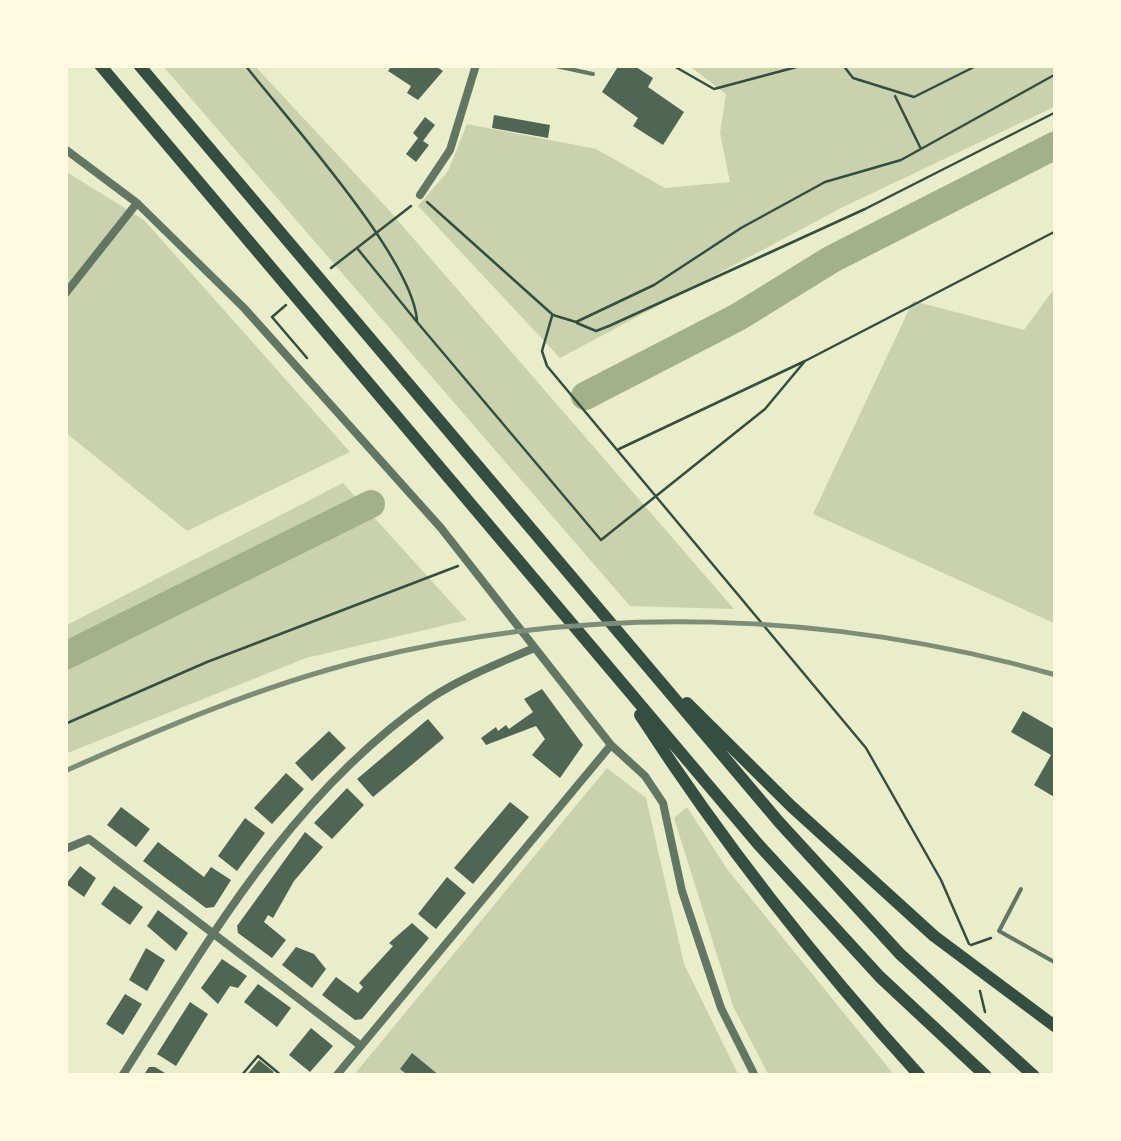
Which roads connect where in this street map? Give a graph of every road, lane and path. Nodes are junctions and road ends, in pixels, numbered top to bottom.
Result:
1 (100, 65) edge
2 (138, 65) edge
3 (245, 65) edge
4 (476, 65) edge
5 (551, 65) edge
6 (672, 65) edge
7 (804, 65) edge
8 (843, 65) edge
9 (978, 65) edge
10 (593, 74) dead end
11 (1056, 74) edge
12 (895, 94) junction
13 (1056, 112) edge
14 (921, 148) junction
15 (65, 149) edge
16 (420, 196) junction
17 (137, 203) junction
18 (375, 232) junction
19 (1056, 232) edge
20 (356, 247) junction
21 (344, 256) dead end
22 (65, 294) edge
23 (552, 315) junction
24 (417, 322) junction
25 (576, 322) junction
26 (805, 361) junction
27 (617, 449) junction
28 (468, 560) junction
29 (534, 648) junction
30 (649, 667) junction
31 (612, 671) junction
32 (65, 724) edge
33 (611, 745) junction
34 (65, 849) edge
35 (1021, 889) dead end
36 (214, 931) junction
37 (999, 931) junction
38 (1056, 963) edge
39 (978, 984) dead end
40 (988, 1022) dead end
41 (1056, 1027) edge
42 (361, 1046) junction
43 (122, 1076) edge
44 (242, 1076) edge
45 (282, 1076) edge
46 (336, 1076) edge
47 (755, 1076) edge
48 (920, 1076) edge
49 (986, 1076) edge
50 (1034, 1076) edge

1 - 31 highway
2 - 30 highway
3 - 18 path
4 - 16 street
5 - 10 lane
6 - 7 path
8 - 12 path
9 - 12 path
11 - 14 path
12 - 14 path
13 - 25 path
14 - 25 path
15 - 17 street
16 - 18 path
16 - 23 path
17 - 22 street
17 - 28 street
18 - 20 path
18 - 24 path
19 - 26 path
20 - 21 path
20 - 24 path
23 - 25 path
23 - 27 path
24 - 26 path
26 - 27 path
27 - 37 path
28 - 29 street
28 - 32 path
29 - 33 street
29 - 36 street
30 - 41 highway
30 - 50 highway
31 - 48 highway
31 - 49 highway
33 - 42 street
33 - 47 street
34 - 36 street
35 - 37 lane
36 - 42 street
36 - 43 street
37 - 38 lane
39 - 40 path
42 - 46 street
44 - 45 path

